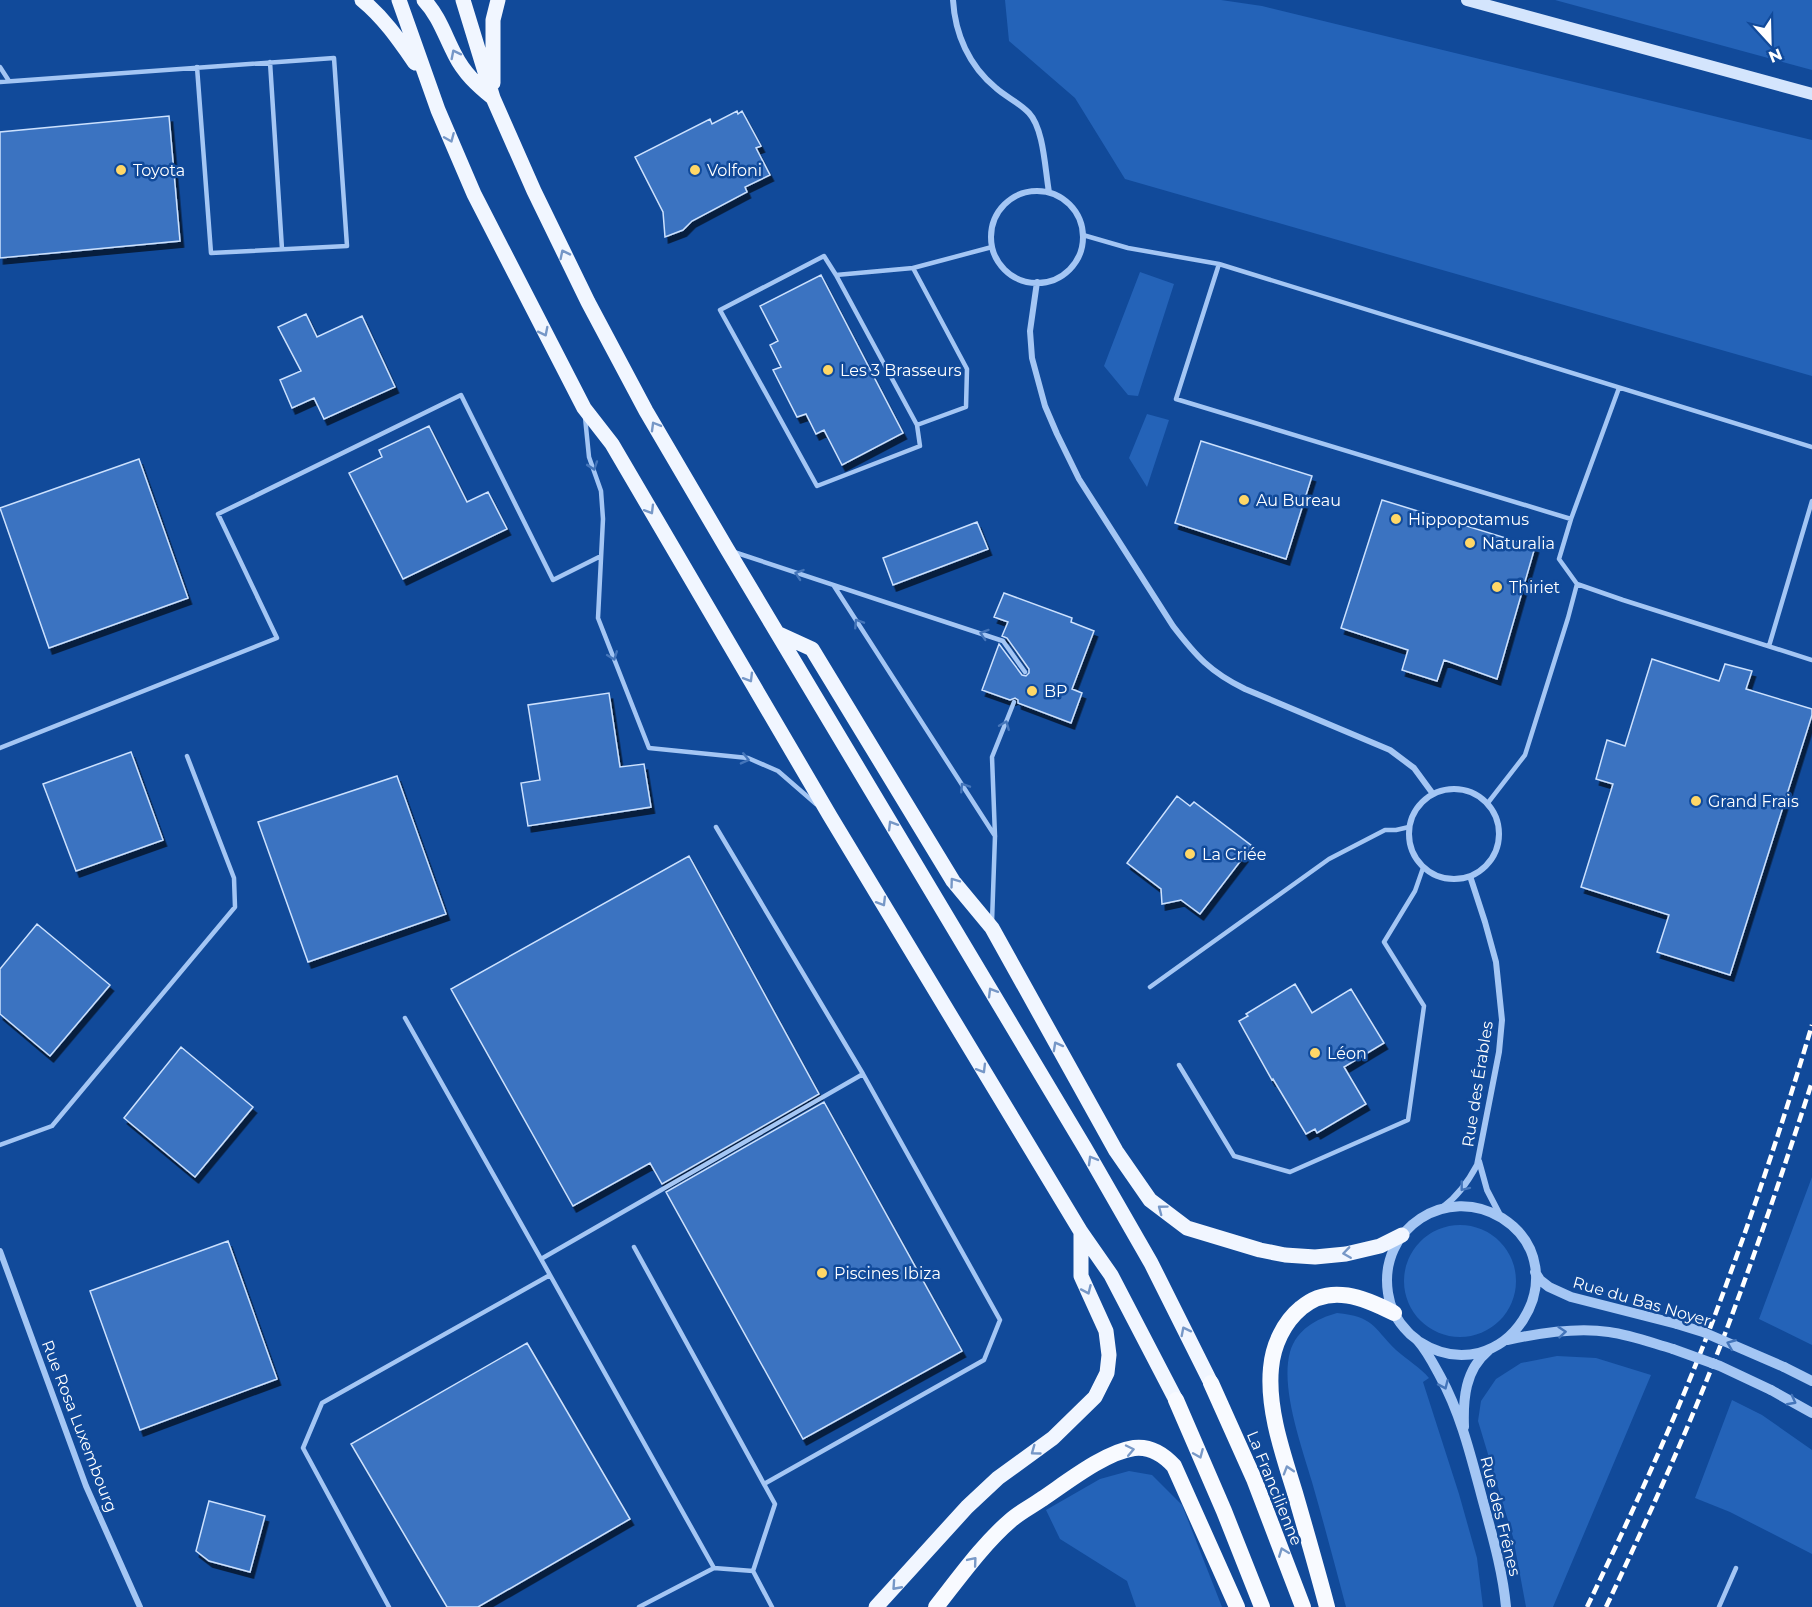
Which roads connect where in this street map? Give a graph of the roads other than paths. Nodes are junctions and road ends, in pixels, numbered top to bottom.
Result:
1 (362, 0) edge
2 (399, 0) edge
3 (424, 0) edge
4 (463, 0) edge
5 (498, 0) edge
6 (953, 0) edge
7 (1467, 0) edge
8 (270, 62) junction
9 (0, 67) edge
10 (197, 67) junction
11 (9, 81) junction
12 (0, 82) edge
13 (429, 83) junction
14 (1812, 94) edge
15 (493, 98) junction
16 (1049, 192) junction
17 (1083, 235) junction
18 (992, 247) junction
19 (282, 249) junction
20 (1219, 264) junction
21 (913, 268) junction
22 (837, 275) junction
23 (1037, 282) junction
24 (1619, 388) junction
25 (584, 408) junction
26 (917, 425) junction
27 (1812, 447) edge
28 (1812, 501) edge
29 (1571, 519) junction
30 (727, 549) junction
31 (601, 556) junction
32 (1577, 584) junction
33 (834, 586) junction
34 (777, 633) junction
35 (1768, 646) junction
36 (1812, 660) edge
37 (1025, 672) dead end
38 (1014, 702) dead end
39 (0, 747) edge
40 (187, 756) dead end
41 (1433, 794) junction
42 (1487, 804) junction
43 (830, 816) junction
44 (716, 827) dead end
45 (1409, 827) junction
46 (995, 836) junction
47 (1423, 868) junction
48 (1470, 876) junction
49 (992, 928) junction
50 (1150, 987) dead end
51 (405, 1018) dead end
52 (1179, 1065) dead end
53 (863, 1074) junction
54 (0, 1145) edge
55 (1479, 1157) junction
56 (1439, 1209) junction
57 (1501, 1217) junction
58 (1081, 1233) junction
59 (1402, 1235) junction
60 (634, 1247) dead end
61 (0, 1251) edge
62 (541, 1259) junction
63 (1535, 1272) junction
64 (550, 1275) junction
65 (1395, 1313) junction
66 (1418, 1341) junction
67 (1504, 1341) junction
68 (1492, 1348) junction
69 (1812, 1381) edge
70 (1211, 1383) joint
71 (1176, 1400) joint
72 (1812, 1413) edge
73 (1464, 1433) junction
74 (764, 1484) junction
75 (714, 1568) junction
76 (1736, 1568) dead end
77 (753, 1571) junction
78 (140, 1607) edge
79 (389, 1607) edge
80 (639, 1607) edge
81 (772, 1607) edge
82 (876, 1607) edge
83 (936, 1607) edge
84 (1237, 1607) edge
85 (1262, 1607) edge
86 (1303, 1607) edge
87 (1327, 1607) edge
88 (1506, 1607) edge
89 (1719, 1607) edge

1 - 13 main road
2 - 13 main road
15 -> 3 main road
4 - 15 main road
5 - 15 main road
6 - 16 street
7 - 14 main road
8 - 10 lane
8 - 19 lane
8 - 19 lane
9 - 11 lane
10 - 11 lane
10 - 19 lane
11 - 12 lane
13 -> 25 main road
30 -> 15 main road
16 - 17 street
16 - 18 street
17 - 20 lane
17 - 23 street
18 - 21 lane
18 - 23 street
20 - 24 lane
20 - 29 lane
21 - 22 lane
21 - 26 lane
22 - 26 lane
22 - 26 lane
23 - 41 street
24 - 27 lane
24 - 29 lane
25 -> 31 lane
25 -> 43 main road
28 - 35 lane
29 - 32 lane
33 -> 30 lane
30 - 34 main road
31 - 39 lane
31 -> 43 lane
32 - 35 lane
32 - 42 lane
37 -> 33 lane
46 -> 33 lane
49 -> 34 main road
70 -> 34 main road
35 - 36 lane
46 -> 38 lane
40 - 54 lane
41 - 42 street
41 - 45 street
42 - 48 street
43 -> 58 main road
44 - 53 lane
45 - 47 street
45 - 50 lane
46 - 49 lane
47 - 48 street
47 - 52 lane
48 - 55 street, Rue des Érables
59 -> 49 main road
51 - 62 lane
53 - 62 lane
53 - 74 lane
55 -> 56 street, Rue des Érables
55 - 57 street, Rue des Érables
56 - 57 street
56 - 59 street
57 - 63 street
58 - 71 main road
58 -> 82 main road
59 - 65 street
60 - 74 lane
61 - 78 street, Rue Rosa Luxembourg
62 - 64 lane
63 - 67 street
69 -> 63 street, Rue du Bas Noyer, bridge
64 - 75 lane
64 - 79 lane
65 - 66 street
87 -> 65 highway
66 - 68 street
66 -> 73 street, Rue des Frênes
67 - 68 street
67 -> 72 street, bridge
68 - 73 street, Rue des Frênes
86 -> 70 highway, La Francilienne
71 -> 85 highway
73 - 88 street, Rue des Frênes
74 - 77 lane
75 - 77 lane
75 - 80 lane
76 - 89 lane
77 - 81 lane
83 -> 84 highway

